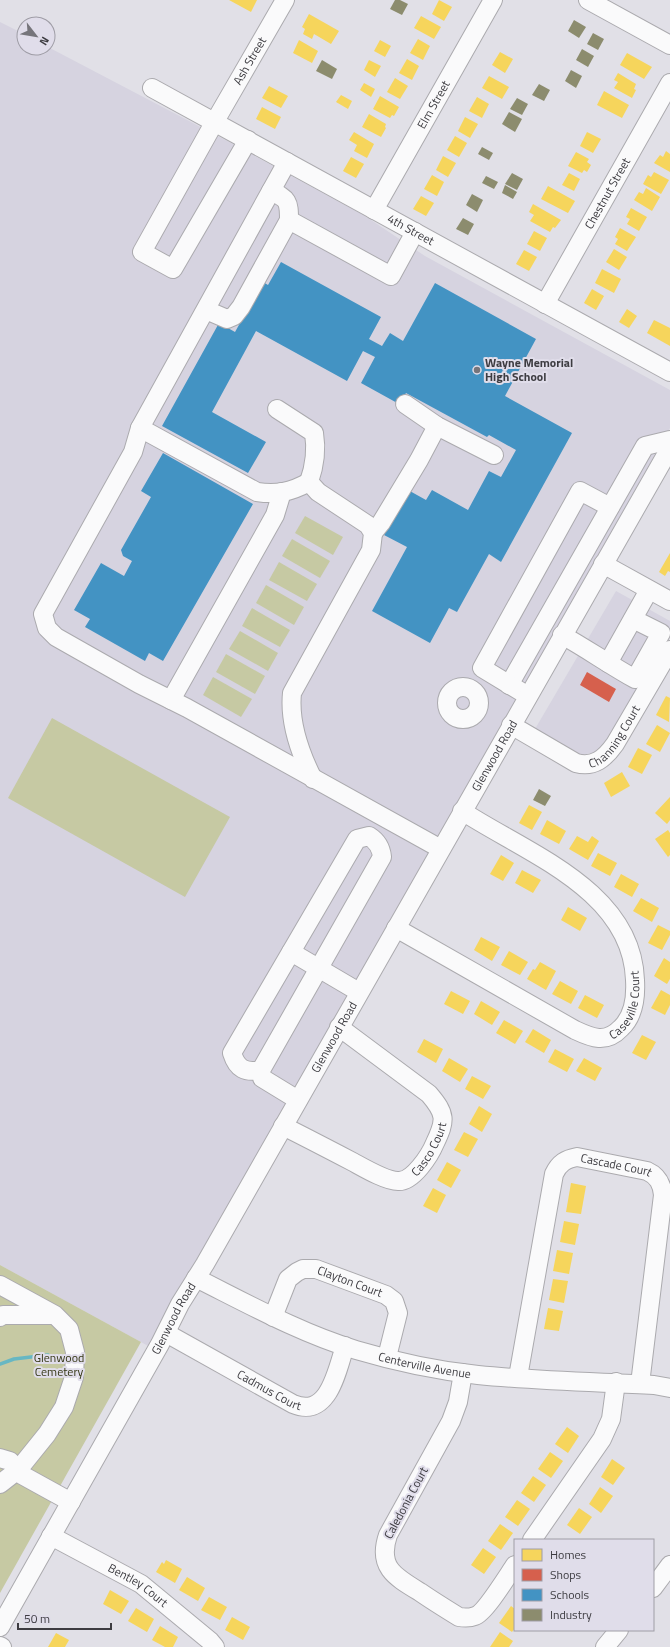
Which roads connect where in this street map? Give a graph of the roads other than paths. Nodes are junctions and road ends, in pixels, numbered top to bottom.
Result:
1 (286, 0) edge
2 (493, 0) edge
3 (588, 0) edge
4 (670, 45) edge
5 (670, 83) edge
6 (152, 88) dead end
7 (214, 123) junction
8 (248, 140) junction
9 (287, 162) junction
10 (271, 191) junction
11 (374, 210) junction
12 (290, 220) junction
13 (415, 232) junction
14 (545, 304) junction
15 (206, 310) junction
16 (670, 372) edge
17 (405, 404) dead end
18 (277, 409) dead end
19 (437, 426) junction
20 (140, 428) junction
21 (670, 440) edge
22 (670, 448) edge
23 (494, 455) dead end
24 (309, 482) junction
25 (282, 492) junction
26 (610, 507) junction
27 (373, 533) junction
28 (603, 564) junction
29 (649, 590) junction
30 (670, 601) edge
31 (633, 618) junction
32 (562, 635) junction
33 (670, 650) edge
34 (608, 663) junction
35 (482, 668) junction
36 (509, 685) junction
37 (468, 688) dead end
38 (527, 696) junction
39 (171, 700) junction
40 (511, 725) junction
41 (313, 779) junction
42 (462, 811) junction
43 (441, 849) junction
44 (396, 928) junction
45 (291, 952) junction
46 (318, 968) junction
47 (359, 992) junction
48 (339, 1027) junction
49 (261, 1070) junction
50 (298, 1100) junction
51 (283, 1126) junction
52 (196, 1278) junction
53 (6, 1288) edge
54 (55, 1315) junction
55 (1, 1316) edge
56 (273, 1317) junction
57 (166, 1333) junction
58 (345, 1346) junction
59 (387, 1357) junction
60 (463, 1373) junction
61 (518, 1377) junction
62 (616, 1382) junction
63 (640, 1384) junction
64 (670, 1388) edge
65 (0, 1458) edge
66 (18, 1470) junction
67 (0, 1484) edge
68 (70, 1502) junction
69 (51, 1536) junction
70 (533, 1539) edge
71 (670, 1564) edge
72 (514, 1566) edge
73 (654, 1587) edge
74 (0, 1627) edge
75 (618, 1631) edge
76 (215, 1647) edge
77 (606, 1647) edge

1 - 7 street, Ash Street
2 - 11 street, Elm Street
3 - 4 street
5 - 14 street, Chestnut Street
6 - 7 street, 4th Street
7 - 8 street, 4th Street
7 - 8 street, Ash Street
8 - 9 street, 4th Street
9 - 10 street
9 - 11 street, 4th Street
10 - 12 street
10 - 15 street
11 - 13 street, 4th Street
12 - 13 street
12 - 15 street
13 - 14 street, 4th Street
14 - 16 street, 4th Street
15 - 20 street
17 - 19 street
18 - 24 street
19 - 23 street
19 - 27 street
20 - 25 street
20 - 39 street
21 - 26 street
22 - 28 street, Glenwood Road
24 - 25 street
24 - 27 street
25 - 39 street
26 - 35 street
26 - 36 street
27 - 41 street
28 - 29 street
28 - 32 street, Glenwood Road
29 - 30 street
29 - 31 street
31 - 34 street
31 - 34 street
32 - 34 street
32 - 38 street, Glenwood Road
33 - 40 street, Channing Court
35 - 36 street
35 - 37 street
36 - 38 street
38 - 40 street, Glenwood Road
39 - 41 street
40 - 42 street, Glenwood Road
41 - 43 street
42 - 43 street, Glenwood Road
42 - 44 street, Caseville Court
43 - 44 street, Glenwood Road
44 - 47 street, Glenwood Road
45 - 46 street
45 - 46 street
45 - 49 street
46 - 47 street
46 - 49 street
47 - 48 street, Glenwood Road
48 - 50 street, Glenwood Road
48 - 51 street, Casco Court
49 - 50 street
50 - 51 street, Glenwood Road
51 - 52 street, Glenwood Road
52 - 56 street, Centerville Avenue
52 - 57 street, Glenwood Road
53 - 54 street
53 - 55 street
54 - 55 street
54 - 66 street
56 - 58 street, Centerville Avenue
56 - 59 street, Clayton Court
57 - 58 street, Cadmus Court
57 - 68 street, Glenwood Road
58 - 59 street, Centerville Avenue
59 - 60 street, Centerville Avenue
60 - 61 street, Centerville Avenue
60 - 72 street, Caledonia Court
61 - 62 street, Centerville Avenue
61 - 63 street, Cascade Court
62 - 63 street, Centerville Avenue
62 - 70 street
63 - 64 street, Centerville Avenue
65 - 66 street
66 - 67 street
66 - 68 street
68 - 69 street, Glenwood Road
69 - 74 street, Glenwood Road
69 - 76 street, Bentley Court
71 - 73 street
75 - 77 street

